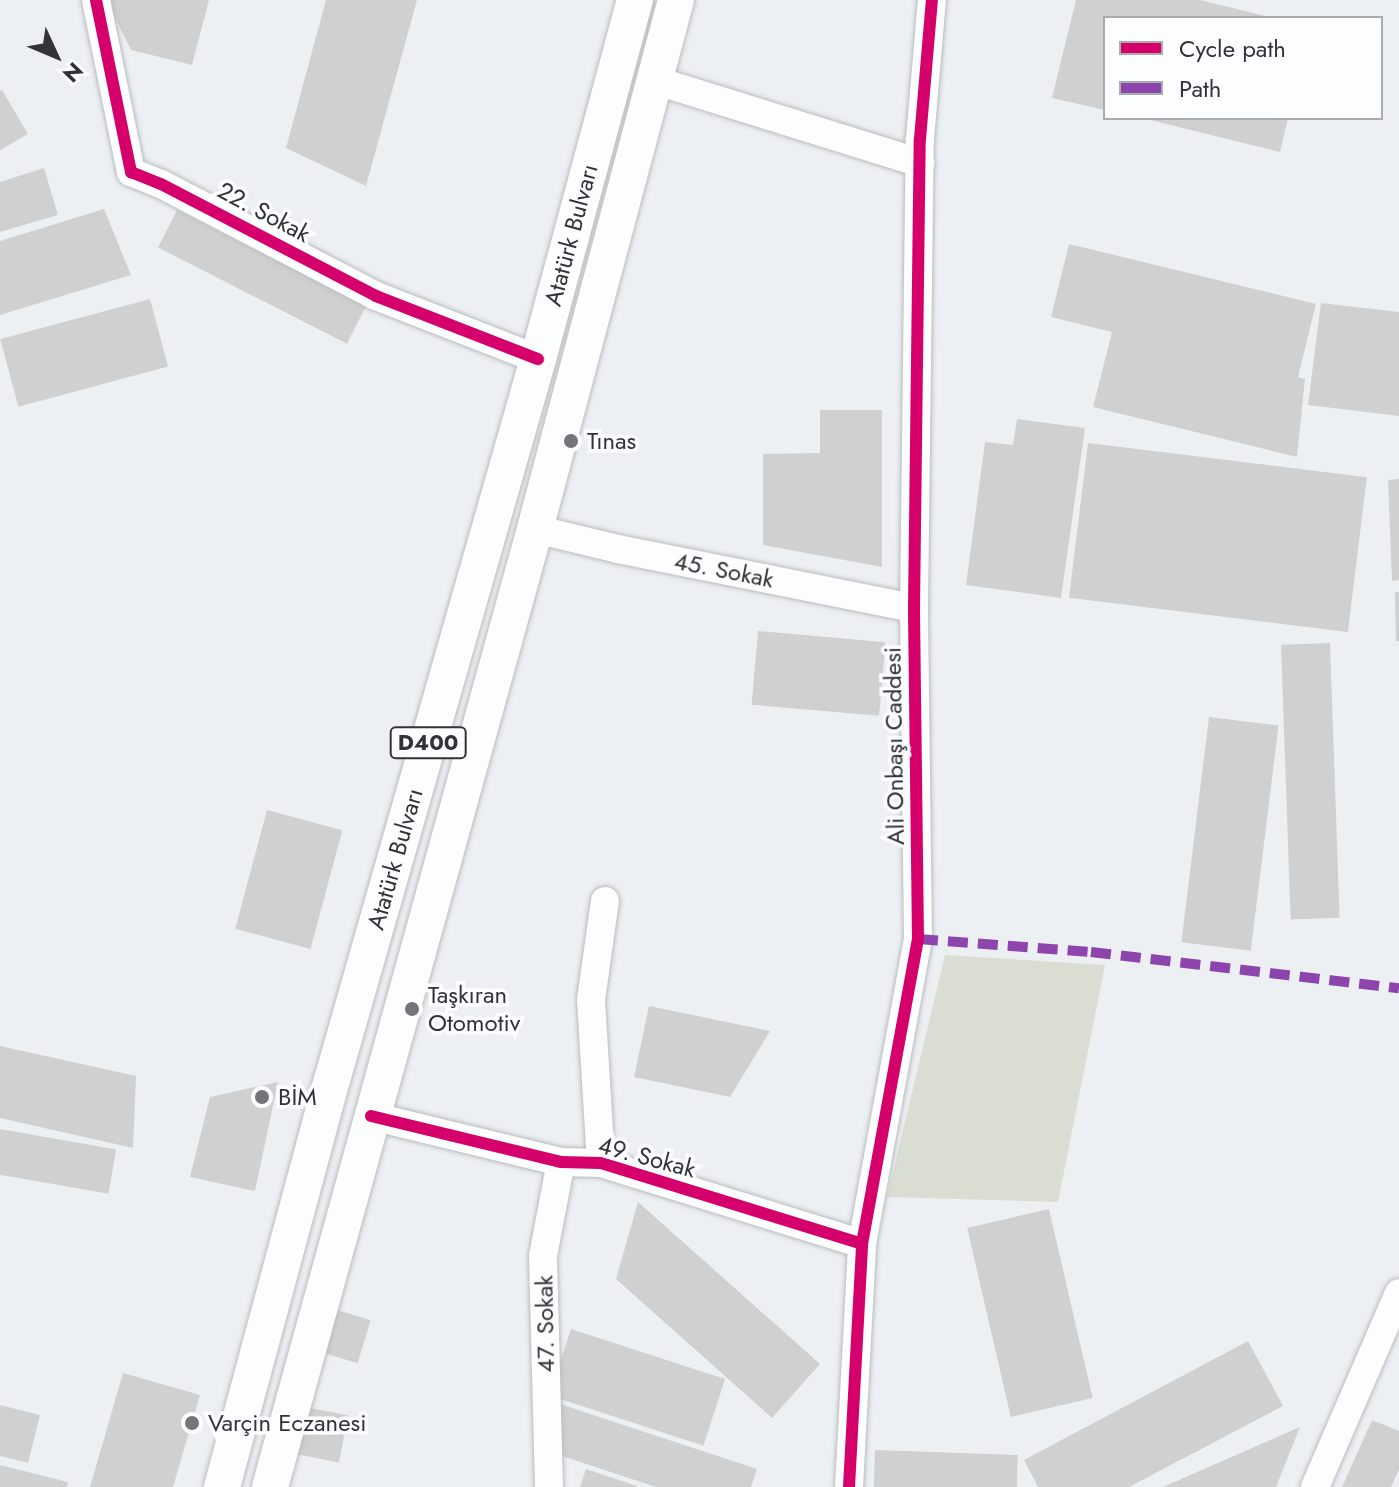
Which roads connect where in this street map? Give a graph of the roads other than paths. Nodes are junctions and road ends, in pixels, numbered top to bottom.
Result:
1 (96, 0) edge
2 (635, 0) edge
3 (676, 0) edge
4 (932, 0) edge
5 (654, 80) junction
6 (920, 163) junction
7 (538, 359) junction
8 (535, 529) junction
9 (914, 608) junction
10 (605, 901) dead end
11 (371, 1116) junction
12 (561, 1162) junction
13 (601, 1163) junction
14 (862, 1244) junction
15 (1399, 1293) edge
16 (222, 1487) edge
17 (270, 1487) edge
18 (549, 1487) edge
19 (849, 1487) edge
20 (1315, 1487) edge

1 - 7 street, 22. Sokak
2 - 7 main road, Atatürk Bulvarı / D400
3 - 5 main road, Atatürk Bulvarı / D400
4 - 6 street, Ali Onbaşı Caddesi
5 - 6 street
5 - 8 main road, Atatürk Bulvarı / D400
6 - 9 street, Ali Onbaşı Caddesi
7 - 16 main road, Atatürk Bulvarı / D400
8 - 9 street, 45. Sokak
8 - 11 main road, Atatürk Bulvarı / D400
9 - 14 street, Ali Onbaşı Caddesi
10 - 13 street
11 - 12 street, 49. Sokak
11 - 17 main road, Atatürk Bulvarı / D400
12 - 13 street, 49. Sokak
12 - 18 street, 47. Sokak
13 - 14 street, 49. Sokak
14 - 19 street, Ali Onbaşı Caddesi
15 - 20 street

